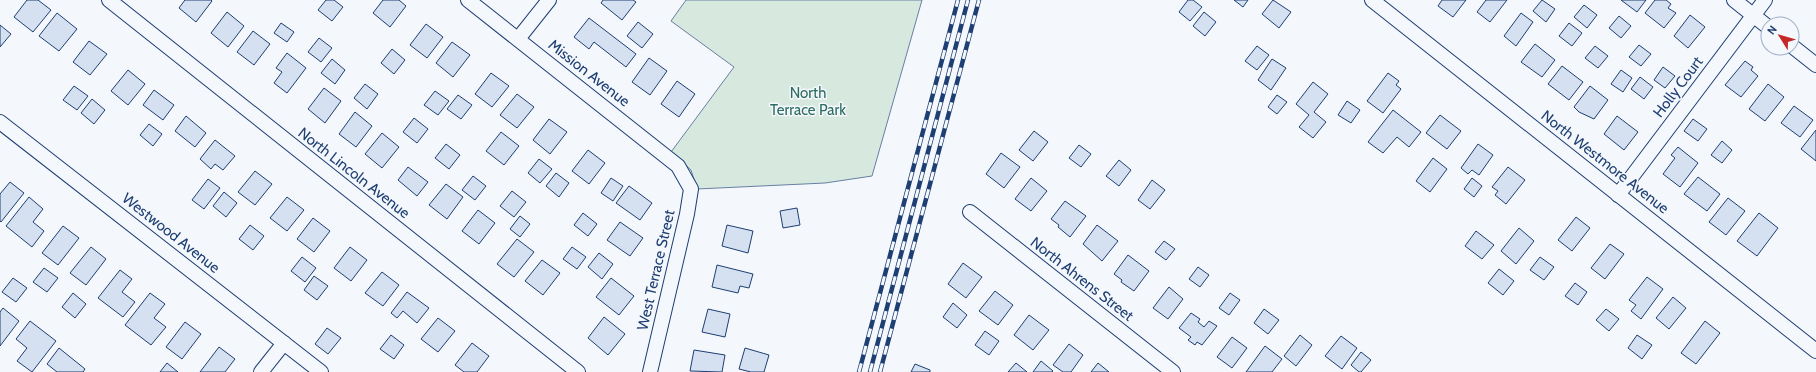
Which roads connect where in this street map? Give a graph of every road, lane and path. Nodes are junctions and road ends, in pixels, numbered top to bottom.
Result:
1 (109, 0) edge
2 (468, 0) edge
3 (549, 0) edge
4 (1372, 0) edge
5 (1734, 0) edge
6 (1765, 0) edge
7 (1754, 16) junction
8 (1760, 21) edge
9 (518, 39) junction
10 (1800, 52) edge
11 (1816, 65) edge
12 (0, 122) edge
13 (685, 176) joint
14 (1618, 195) junction
15 (970, 212) dead end
16 (284, 343) junction
17 (1816, 352) edge
18 (261, 372) edge
19 (321, 372) edge
20 (578, 372) edge
21 (650, 372) edge
22 (1174, 372) edge

1 - 20 street, North Lincoln Avenue
2 - 9 street, Mission Avenue
3 - 9 street
4 - 14 street, North Westmore Avenue
5 - 7 street
6 - 7 street, Holly Court
7 - 8 street
7 - 14 street, Holly Court
9 - 13 street, Mission Avenue
10 - 11 street
12 - 16 street, Westwood Avenue
13 - 21 street, West Terrace Street
14 - 17 street, North Westmore Avenue
15 - 22 street, North Ahrens Street
16 - 18 street
16 - 19 street, Westwood Avenue

